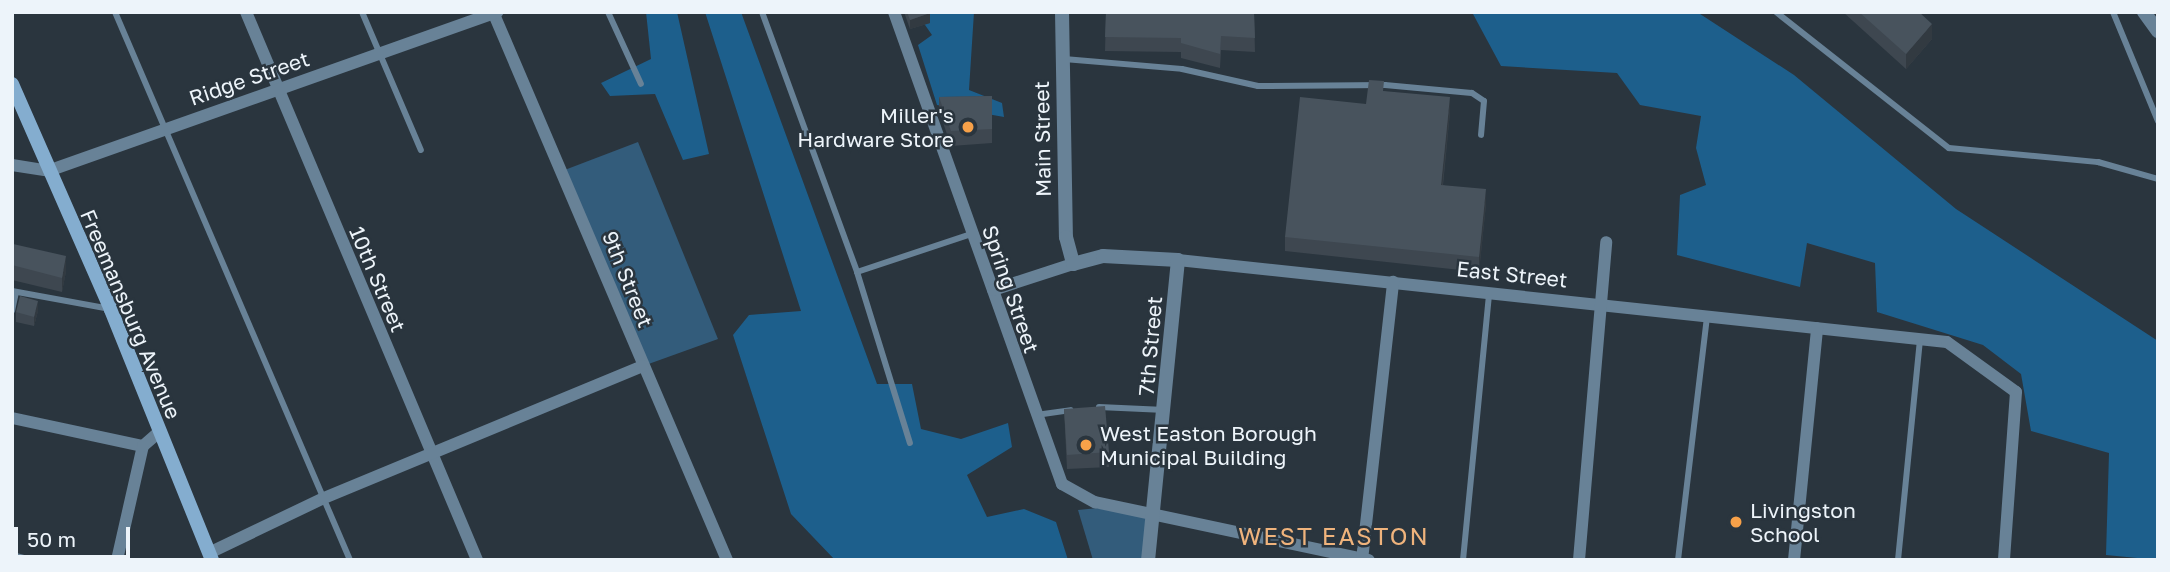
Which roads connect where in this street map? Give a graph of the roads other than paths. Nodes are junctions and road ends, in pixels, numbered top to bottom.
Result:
1 (115, 12) edge
2 (246, 12) edge
3 (362, 12) edge
4 (608, 12) edge
5 (762, 12) edge
6 (894, 12) edge
7 (1062, 12) edge
8 (2113, 12) edge
9 (2144, 12) edge
10 (495, 13) edge
11 (1780, 14) edge
12 (2158, 31) edge
13 (379, 54) junction
14 (1062, 59) junction
15 (12, 84) edge
16 (640, 84) dead end
17 (277, 88) junction
18 (2158, 121) edge
19 (165, 127) junction
20 (1481, 135) dead end
21 (421, 150) dead end
22 (12, 165) edge
23 (48, 171) junction
24 (2158, 178) edge
25 (971, 234) junction
26 (1606, 243) dead end
27 (1178, 260) junction
28 (1073, 264) junction
29 (857, 272) junction
30 (1393, 282) junction
31 (993, 290) junction
32 (14, 292) edge
33 (1489, 292) junction
34 (1601, 304) junction
35 (111, 310) junction
36 (12, 311) edge
37 (1707, 316) junction
38 (1817, 328) junction
39 (1920, 340) junction
40 (643, 366) junction
41 (1165, 411) junction
42 (1034, 415) junction
43 (12, 418) edge
44 (158, 433) junction
45 (910, 443) dead end
46 (144, 446) junction
47 (432, 455) junction
48 (324, 498) junction
49 (1156, 512) junction
50 (12, 555) edge
51 (210, 556) edge
52 (1364, 559) edge
53 (32, 560) edge
54 (117, 560) edge
55 (350, 560) edge
56 (477, 560) edge
57 (727, 560) edge
58 (1148, 560) edge
59 (1463, 560) edge
60 (1579, 560) edge
61 (1678, 560) edge
62 (1794, 560) edge
63 (1898, 560) edge
64 (2004, 560) edge

1 - 19 lane
2 - 17 street, 10th Street
3 - 13 lane
4 - 16 lane
5 - 29 lane
6 - 25 street, Spring Street
7 - 14 street, Main Street
8 - 18 lane
9 - 12 street
10 - 13 street, Ridge Street
10 - 40 street, 9th Street
11 - 24 lane
13 - 17 street, Ridge Street
13 - 21 lane
14 - 20 lane
14 - 28 street, Main Street
15 - 23 main road, Freemansburg Avenue
17 - 19 street, Ridge Street
17 - 47 street, 10th Street
19 - 23 street, Ridge Street
19 - 48 lane
22 - 23 street
23 - 35 main road, Freemansburg Avenue
25 - 29 lane
25 - 31 street, Spring Street
26 - 34 street
27 - 28 street, East Street
27 - 30 street, East Street
27 - 41 street, 7th Street
28 - 31 street, East Street
29 - 45 lane
30 - 33 street, East Street
30 - 52 street
31 - 42 street, Spring Street
32 - 35 lane
32 - 36 lane
33 - 34 street, East Street
33 - 59 lane
34 - 37 street, East Street
34 - 60 street
35 - 44 main road, Freemansburg Avenue
37 - 38 street, East Street
37 - 61 lane
38 - 39 street, East Street
38 - 62 street
39 - 63 lane
39 - 64 street, East Street
40 - 47 street
40 - 57 street, 9th Street
41 - 42 lane
41 - 49 street, 7th Street
42 - 49 street, Spring Street
43 - 46 street
44 - 46 street
44 - 51 main road, Freemansburg Avenue
46 - 54 street
47 - 48 street
47 - 56 street, 10th Street
48 - 51 street
48 - 55 lane
49 - 52 street, Spring Street
49 - 58 street, 7th Street
50 - 53 lane

